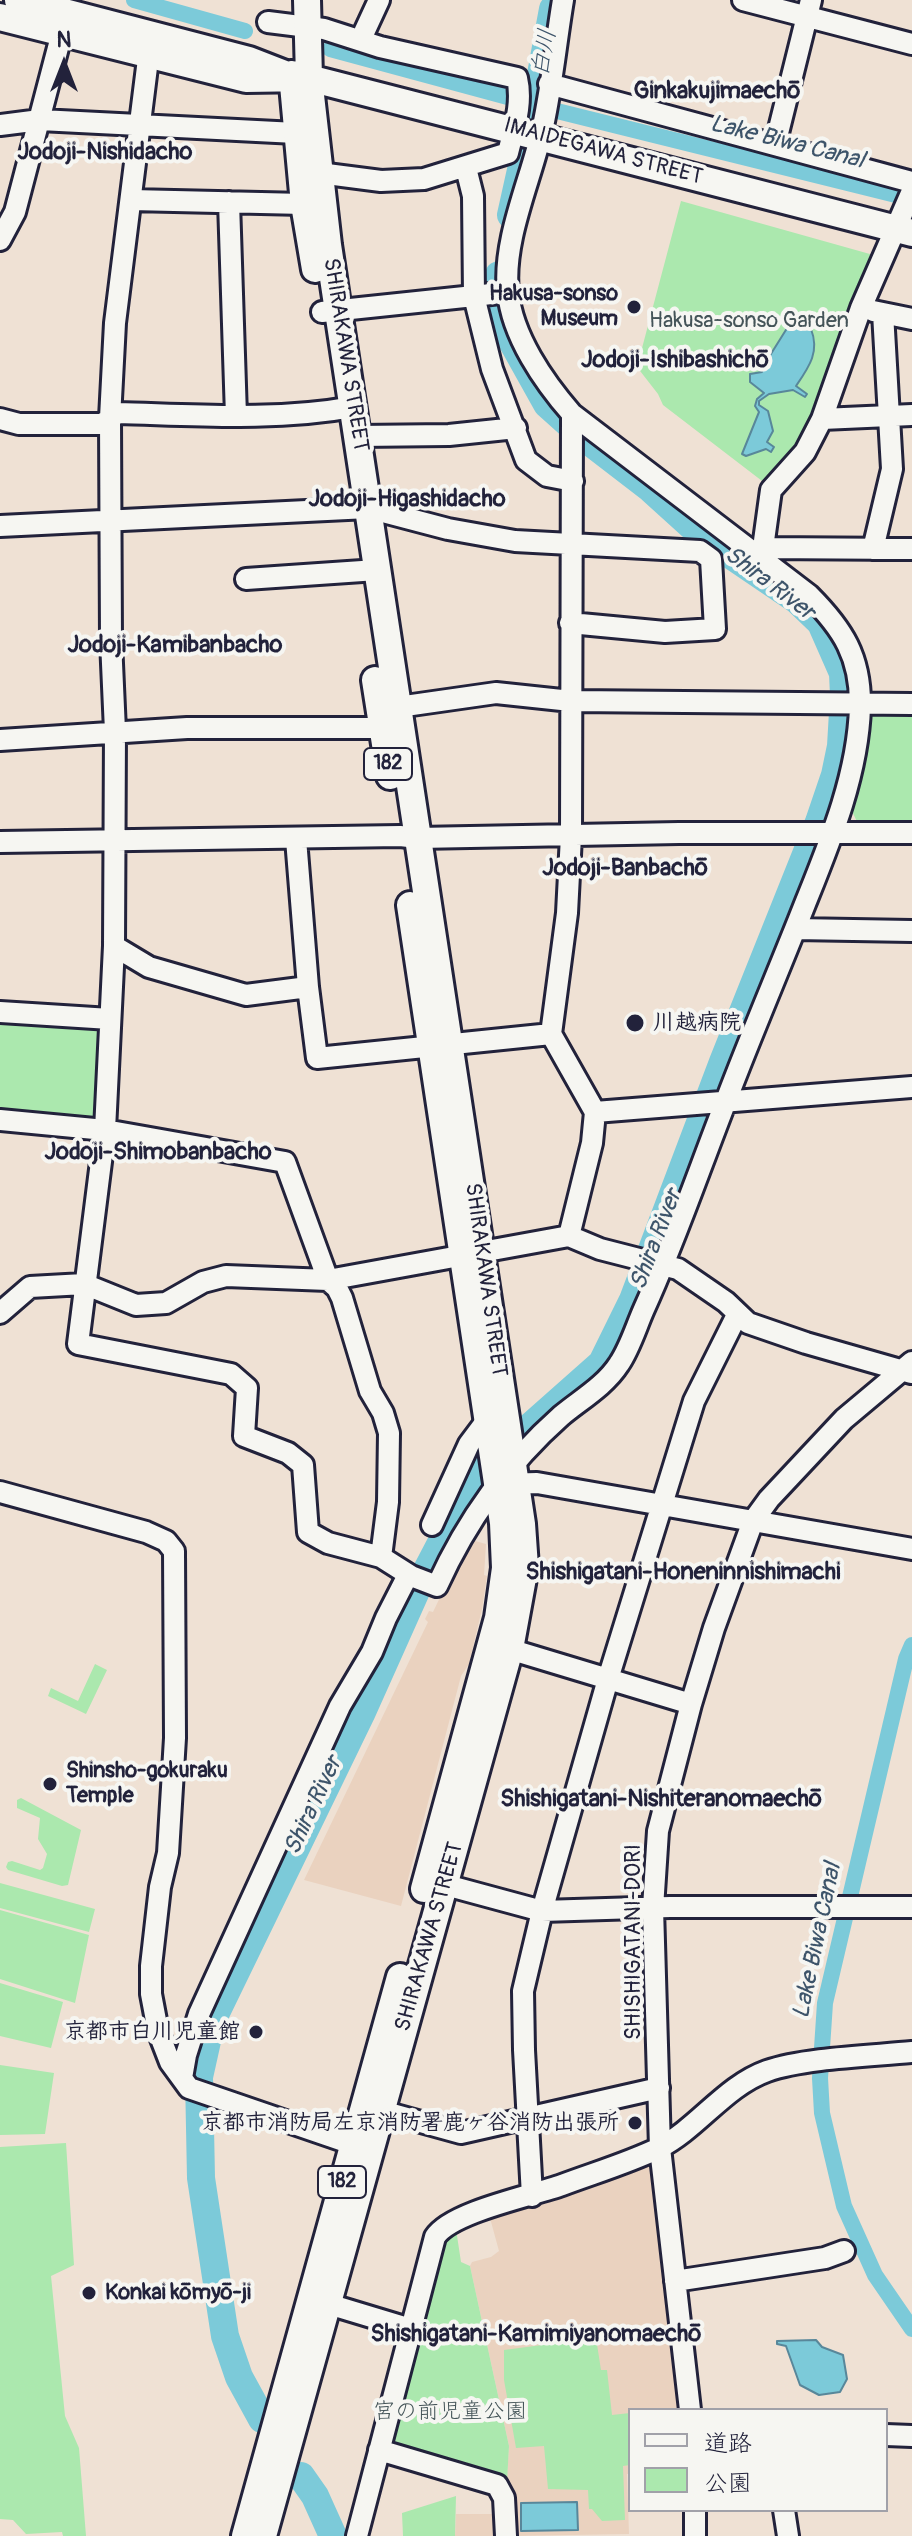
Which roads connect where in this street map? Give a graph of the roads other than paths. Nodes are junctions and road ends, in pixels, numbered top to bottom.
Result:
1 (307, 0) edge
2 (379, 0) edge
3 (563, 0) edge
4 (743, 0) edge
5 (32, 8) edge
6 (809, 8) edge
7 (0, 17) edge
8 (289, 18) edge
9 (65, 23) junction
10 (361, 39) junction
11 (912, 44) edge
12 (150, 45) junction
13 (301, 77) junction
14 (549, 84) junction
15 (40, 120) junction
16 (140, 124) junction
17 (0, 125) edge
18 (528, 132) junction
19 (296, 133) junction
20 (775, 145) junction
21 (466, 168) junction
22 (319, 173) junction
23 (910, 193) edge
24 (131, 200) junction
25 (229, 202) junction
26 (304, 204) junction
27 (904, 231) edge
28 (0, 240) edge
29 (507, 292) junction
30 (475, 296) junction
31 (861, 308) junction
32 (330, 311) junction
33 (883, 313) junction
34 (912, 319) edge
35 (345, 408) junction
36 (912, 415) edge
37 (236, 416) junction
38 (890, 416) junction
39 (110, 418) junction
40 (0, 419) edge
41 (822, 419) junction
42 (573, 424) junction
43 (516, 428) junction
44 (358, 436) junction
45 (573, 481) junction
46 (359, 508) junction
47 (112, 520) junction
48 (0, 526) edge
49 (570, 545) junction
50 (873, 549) junction
51 (912, 549) edge
52 (760, 552) junction
53 (368, 570) junction
54 (246, 579) dead end
55 (570, 623) junction
56 (571, 701) junction
57 (849, 704) junction
58 (912, 704) edge
59 (390, 717) junction
60 (115, 731) junction
61 (0, 740) edge
62 (912, 833) edge
63 (821, 834) junction
64 (571, 836) junction
65 (409, 837) junction
66 (296, 839) junction
67 (115, 841) junction
68 (0, 842) edge
69 (795, 929) junction
70 (912, 931) edge
71 (114, 946) junction
72 (308, 987) junction
73 (0, 1012) edge
74 (110, 1019) junction
75 (551, 1034) junction
76 (441, 1046) junction
77 (912, 1087) edge
78 (714, 1101) junction
79 (595, 1112) junction
80 (0, 1120) edge
81 (105, 1130) junction
82 (569, 1236) junction
83 (472, 1255) junction
84 (653, 1262) junction
85 (328, 1280) junction
86 (84, 1284) junction
87 (0, 1313) edge
88 (737, 1315) junction
89 (908, 1368) edge
90 (502, 1459) junction
91 (0, 1492) edge
92 (661, 1504) junction
93 (753, 1521) junction
94 (432, 1525) dead end
95 (912, 1549) edge
96 (381, 1557) junction
97 (416, 1578) junction
98 (501, 1647) junction
99 (608, 1679) junction
100 (691, 1704) junction
101 (435, 1882) junction
102 (912, 1907) edge
103 (653, 1908) junction
104 (542, 1911) junction
105 (912, 2052) edge
106 (192, 2087) junction
107 (659, 2088) junction
108 (381, 2111) junction
109 (526, 2119) junction
110 (361, 2148) junction
111 (660, 2148) junction
112 (532, 2196) junction
113 (844, 2251) dead end
114 (675, 2281) junction
115 (320, 2301) junction
116 (411, 2329) junction
117 (690, 2408) edge
118 (888, 2435) edge
119 (912, 2436) edge
120 (379, 2450) junction
121 (695, 2512) edge
122 (784, 2512) edge
123 (245, 2536) edge
124 (263, 2536) edge
125 (357, 2536) edge
126 (506, 2536) edge
127 (695, 2536) edge
128 (788, 2536) edge

1 - 8 main road, SHIRAKAWA STREET / 182
2 - 10 street
3 - 14 street
4 - 6 street
5 - 7 main road, IMAIDEGAWA STREET
5 - 9 main road, IMAIDEGAWA STREET
6 - 11 street
6 - 20 street
8 - 10 street
8 - 13 main road, SHIRAKAWA STREET / 182
9 - 12 main road, IMAIDEGAWA STREET
9 - 15 street
10 - 18 street
12 - 13 main road, IMAIDEGAWA STREET
12 - 16 street
13 - 18 main road, IMAIDEGAWA STREET
13 - 19 main road, SHIRAKAWA STREET / 182
13 - 22 main road, SHIRAKAWA STREET / 182
14 - 18 street
14 - 20 street
15 - 16 street
15 - 17 street
15 - 28 street
16 - 19 street
16 - 24 street
18 - 21 street
18 - 27 main road, IMAIDEGAWA STREET
18 - 29 street
19 - 26 main road, SHIRAKAWA STREET / 182
20 - 23 street
21 - 22 street
21 - 30 street
22 - 32 main road, SHIRAKAWA STREET / 182
23 - 27 street
24 - 25 street
24 - 39 street
25 - 26 street
25 - 37 street
26 - 32 main road, SHIRAKAWA STREET / 182
27 - 31 street
29 - 30 street
29 - 42 street
30 - 32 street
30 - 43 street
31 - 33 street
31 - 41 street
32 - 35 main road, SHIRAKAWA STREET / 182
33 - 34 street
33 - 38 street
35 - 37 street
35 - 44 main road, SHIRAKAWA STREET / 182
35 - 46 main road, SHIRAKAWA STREET / 182
36 - 38 street
37 - 39 street
38 - 41 street
38 - 50 street
39 - 40 street
39 - 47 street
41 - 52 street
42 - 45 street
42 - 52 street
43 - 44 street
43 - 45 street
44 - 46 main road, SHIRAKAWA STREET / 182
45 - 49 street
46 - 47 street
46 - 49 street
46 - 53 main road, SHIRAKAWA STREET / 182
47 - 48 street
47 - 60 street
49 - 55 street
49 - 55 street
50 - 51 street
50 - 52 street
52 - 57 street
53 - 54 street
53 - 59 main road, SHIRAKAWA STREET / 182
55 - 56 street
56 - 57 street
56 - 59 street
56 - 64 street
57 - 58 street
57 - 63 street
59 - 60 street
59 - 65 main road, SHIRAKAWA STREET / 182
60 - 61 street
60 - 67 street
62 - 63 street
63 - 64 street
63 - 69 street
64 - 65 street
64 - 75 street
65 - 66 street
65 - 76 main road, SHIRAKAWA STREET / 182
66 - 67 street
66 - 72 street
67 - 68 street
67 - 71 street
69 - 70 street
69 - 78 street
71 - 72 street
71 - 74 street
72 - 76 street
73 - 74 street
74 - 81 street
75 - 76 street
75 - 79 street
76 - 83 main road, SHIRAKAWA STREET / 182
77 - 78 street
78 - 79 street
78 - 84 street
79 - 82 street
80 - 81 street
81 - 85 street
81 - 86 street
82 - 83 street
82 - 84 street
83 - 85 street
83 - 90 main road, SHIRAKAWA STREET / 182
84 - 88 street
84 - 90 street
85 - 86 street
85 - 96 street
86 - 87 street
86 - 96 street
88 - 89 street
88 - 92 street
89 - 93 street, SHISHIGATANI-DORI
90 - 92 street
90 - 94 street
90 - 97 street
90 - 98 main road, SHIRAKAWA STREET / 182
91 - 106 street
92 - 93 street
92 - 99 street
93 - 95 street
93 - 100 street, SHISHIGATANI-DORI
96 - 97 street
97 - 106 street
98 - 99 street
98 - 101 main road, SHIRAKAWA STREET / 182
99 - 100 street
99 - 104 street
100 - 103 street, SHISHIGATANI-DORI
101 - 104 street
101 - 108 main road, SHIRAKAWA STREET / 182
101 - 110 main road, SHIRAKAWA STREET / 182
102 - 103 street
103 - 104 street
103 - 107 street, SHISHIGATANI-DORI
104 - 109 street
105 - 111 street
106 - 110 street
107 - 109 street
107 - 111 street, SHISHIGATANI-DORI
108 - 109 street
108 - 110 main road, SHIRAKAWA STREET / 182
109 - 112 street
110 - 115 main road, SHIRAKAWA STREET / 182
111 - 112 street
111 - 114 street, SHISHIGATANI-DORI
112 - 116 street
113 - 114 street
114 - 117 street, SHISHIGATANI-DORI
115 - 116 street
115 - 123 main road, SHIRAKAWA STREET / 182
115 - 124 main road, SHIRAKAWA STREET / 182
116 - 120 street
118 - 119 street
120 - 125 street
120 - 126 street
121 - 127 street
122 - 128 street

